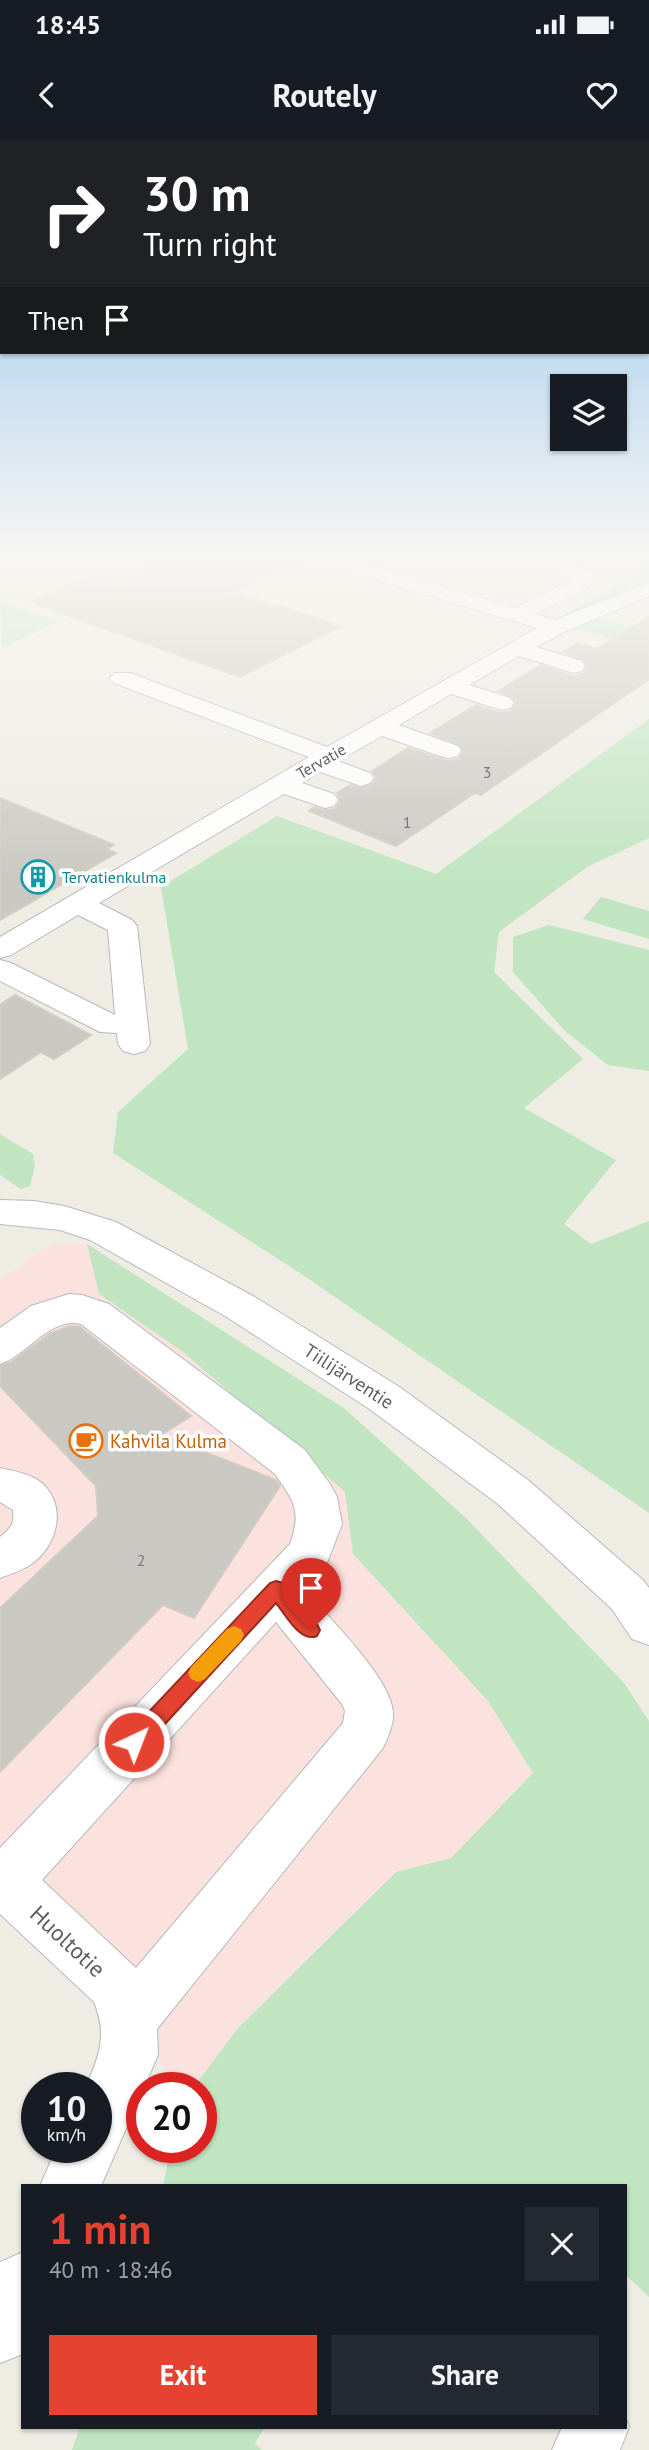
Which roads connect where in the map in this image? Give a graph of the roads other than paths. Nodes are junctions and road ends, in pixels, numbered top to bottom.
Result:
1 (484, 668) edge
2 (122, 678) dead end
3 (449, 687) junction
4 (502, 703) dead end
5 (380, 727) junction
6 (449, 751) dead end
7 (324, 759) junction
8 (361, 778) dead end
9 (281, 784) junction
10 (325, 800) dead end
11 (76, 903) junction
12 (0, 949) edge
13 (0, 969) edge
14 (0, 1212) edge
15 (0, 1349) edge
16 (0, 1485) edge
17 (0, 1559) edge
18 (276, 1589) junction
19 (642, 1601) edge
20 (2, 1880) edge
21 (129, 2019) junction
22 (112, 2093) edge
23 (80, 2163) edge
24 (70, 2184) edge
25 (21, 2287) edge
26 (0, 2331) edge
27 (595, 2429) edge
28 (586, 2450) edge

1 - 3 street, Tervatie
2 - 7 street
3 - 4 street
3 - 5 street, Tervatie
5 - 6 street
5 - 7 street, Tervatie
7 - 8 street
7 - 9 street, Tervatie
9 - 10 street
9 - 11 street, Tervatie
11 - 12 street, Tervatie
11 - 13 street
14 - 19 street, Tiilijärventie
15 - 18 street
16 - 17 street
18 - 20 street
18 - 21 street
20 - 21 street, Huoltotie
21 - 22 street, Huoltotie
23 - 24 street
25 - 26 street
27 - 28 street

